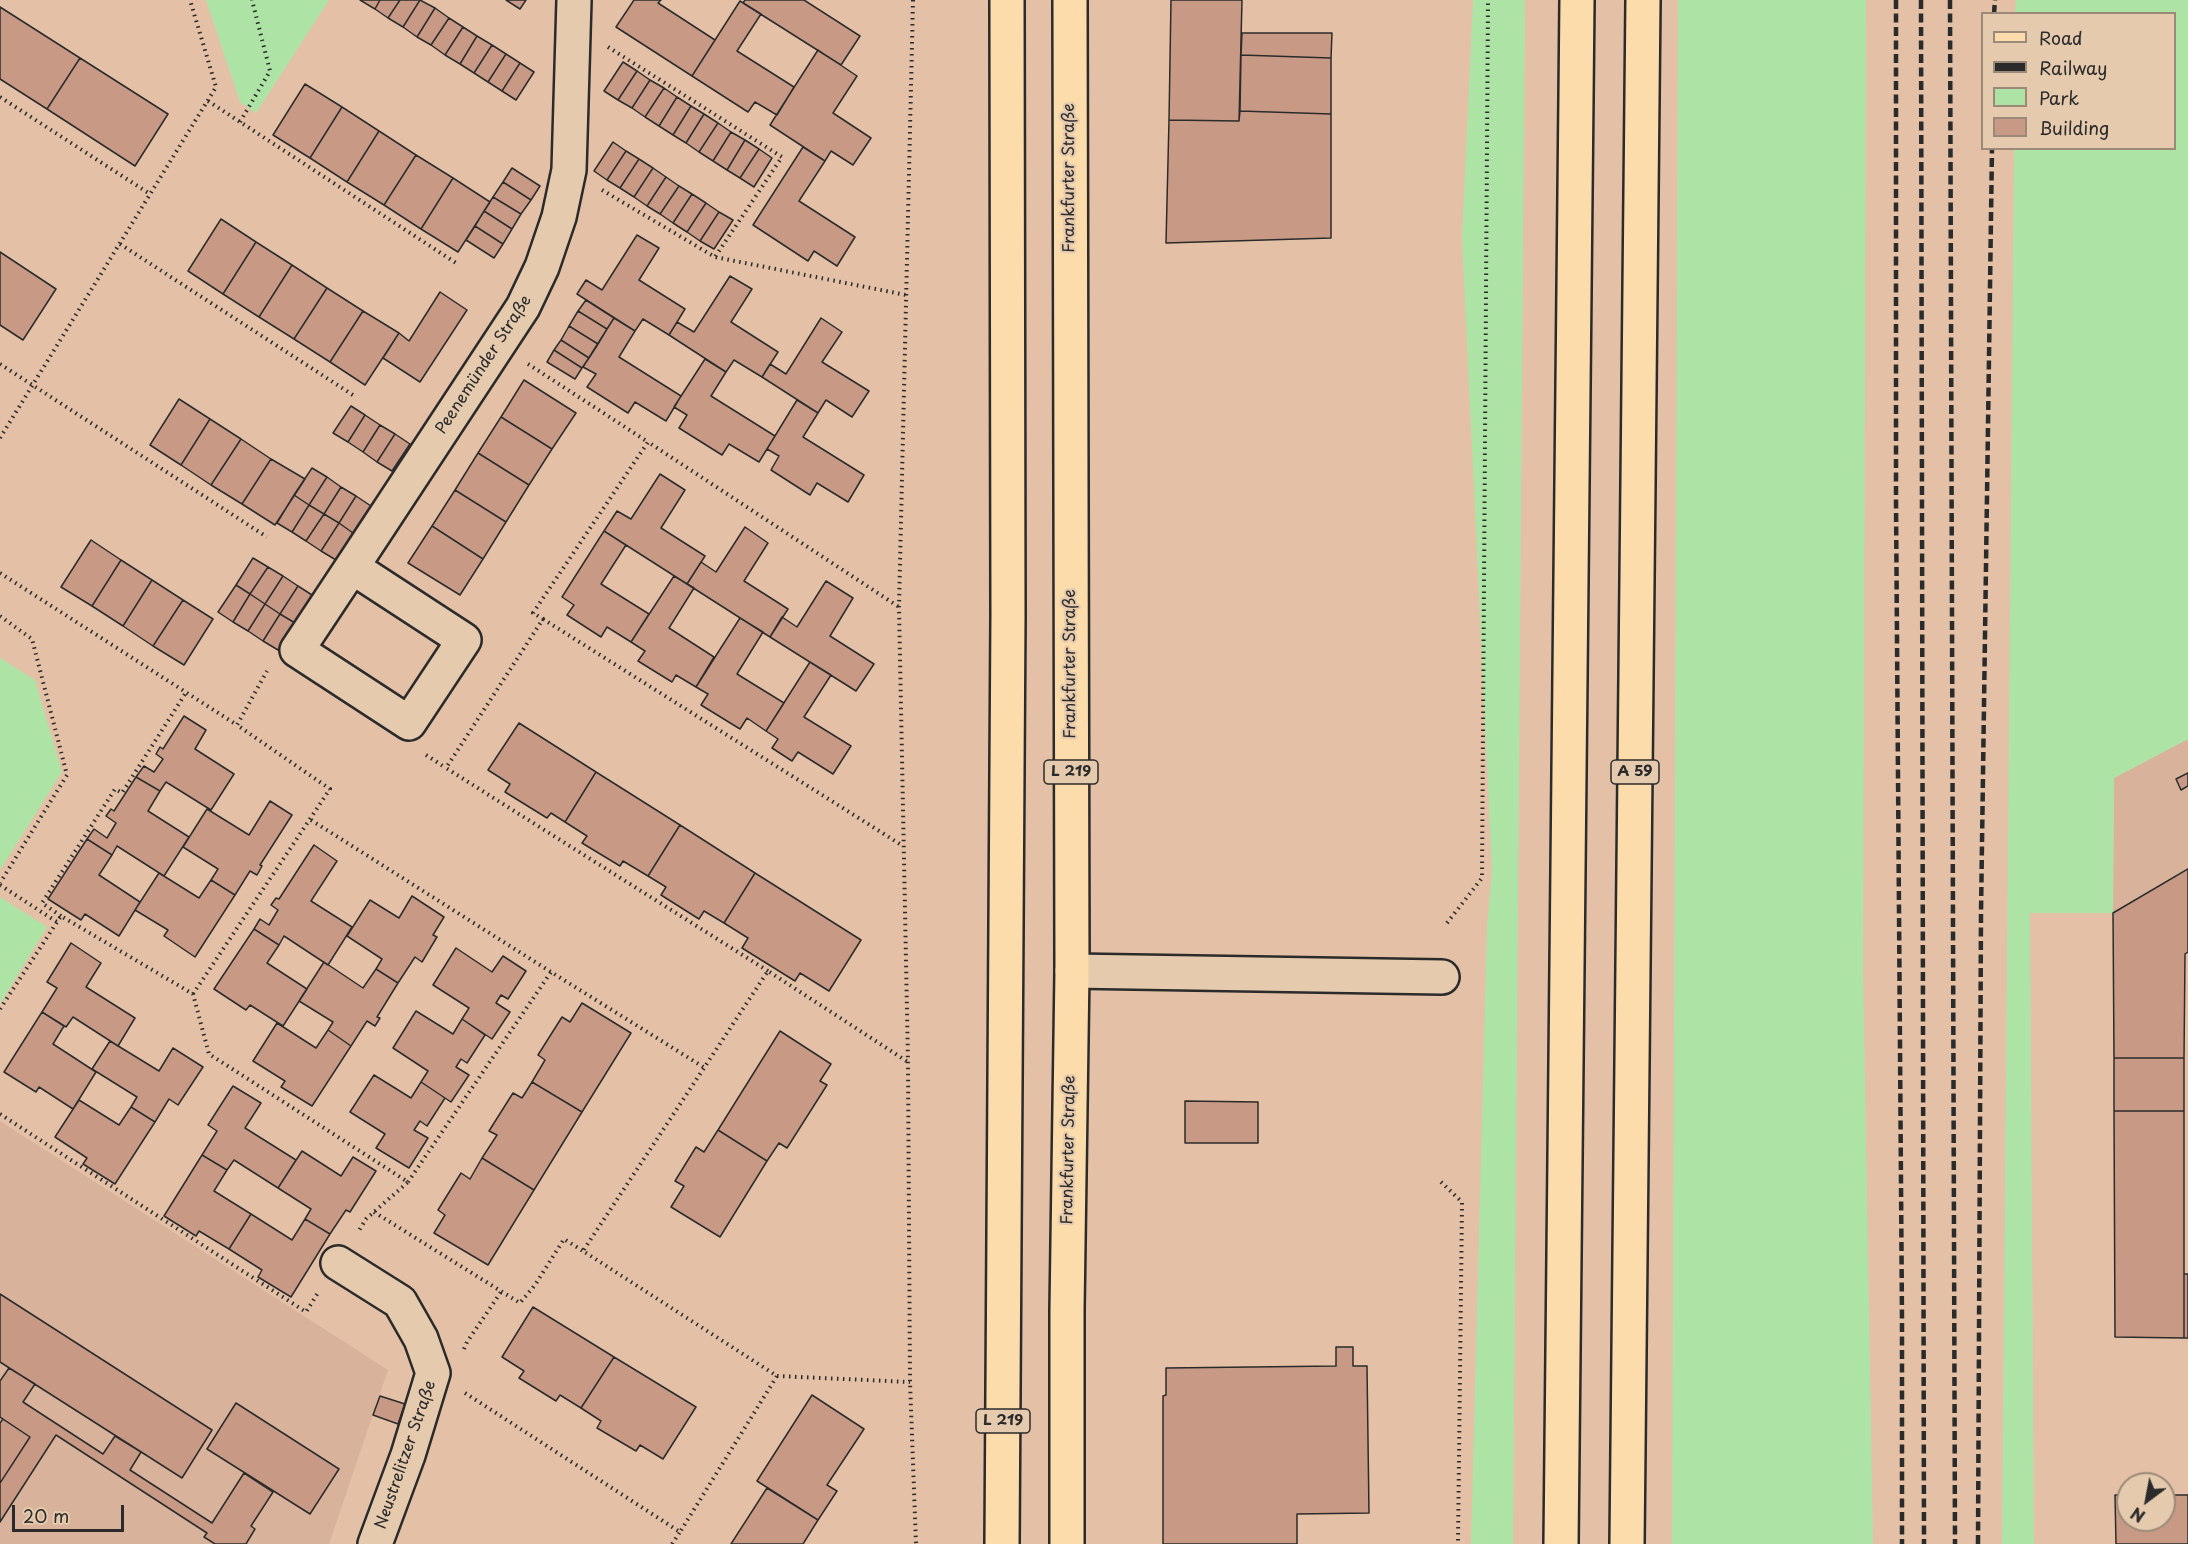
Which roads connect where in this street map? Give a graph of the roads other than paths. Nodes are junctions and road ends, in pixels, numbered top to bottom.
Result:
1 (1007, 0) edge
2 (1070, 0) edge
3 (1577, 0) edge
4 (1643, 0) edge
5 (574, 13) edge
6 (352, 567) junction
7 (1072, 971) junction
8 (1442, 977) dead end
9 (338, 1263) road end
10 (375, 1544) edge
11 (1002, 1544) edge
12 (1067, 1544) edge
13 (1561, 1544) edge
14 (1627, 1544) edge

1 - 11 main road, L 219
2 - 7 main road, Frankfurter Straße / L 219
3 - 13 main road
4 - 14 main road, A 59
5 - 6 street, Peenemünder Straße
6 - 6 street, Peenemünder Straße
7 - 8 street
7 - 12 main road, Frankfurter Straße / L 219
9 - 10 street, Neustrelitzer Straße

